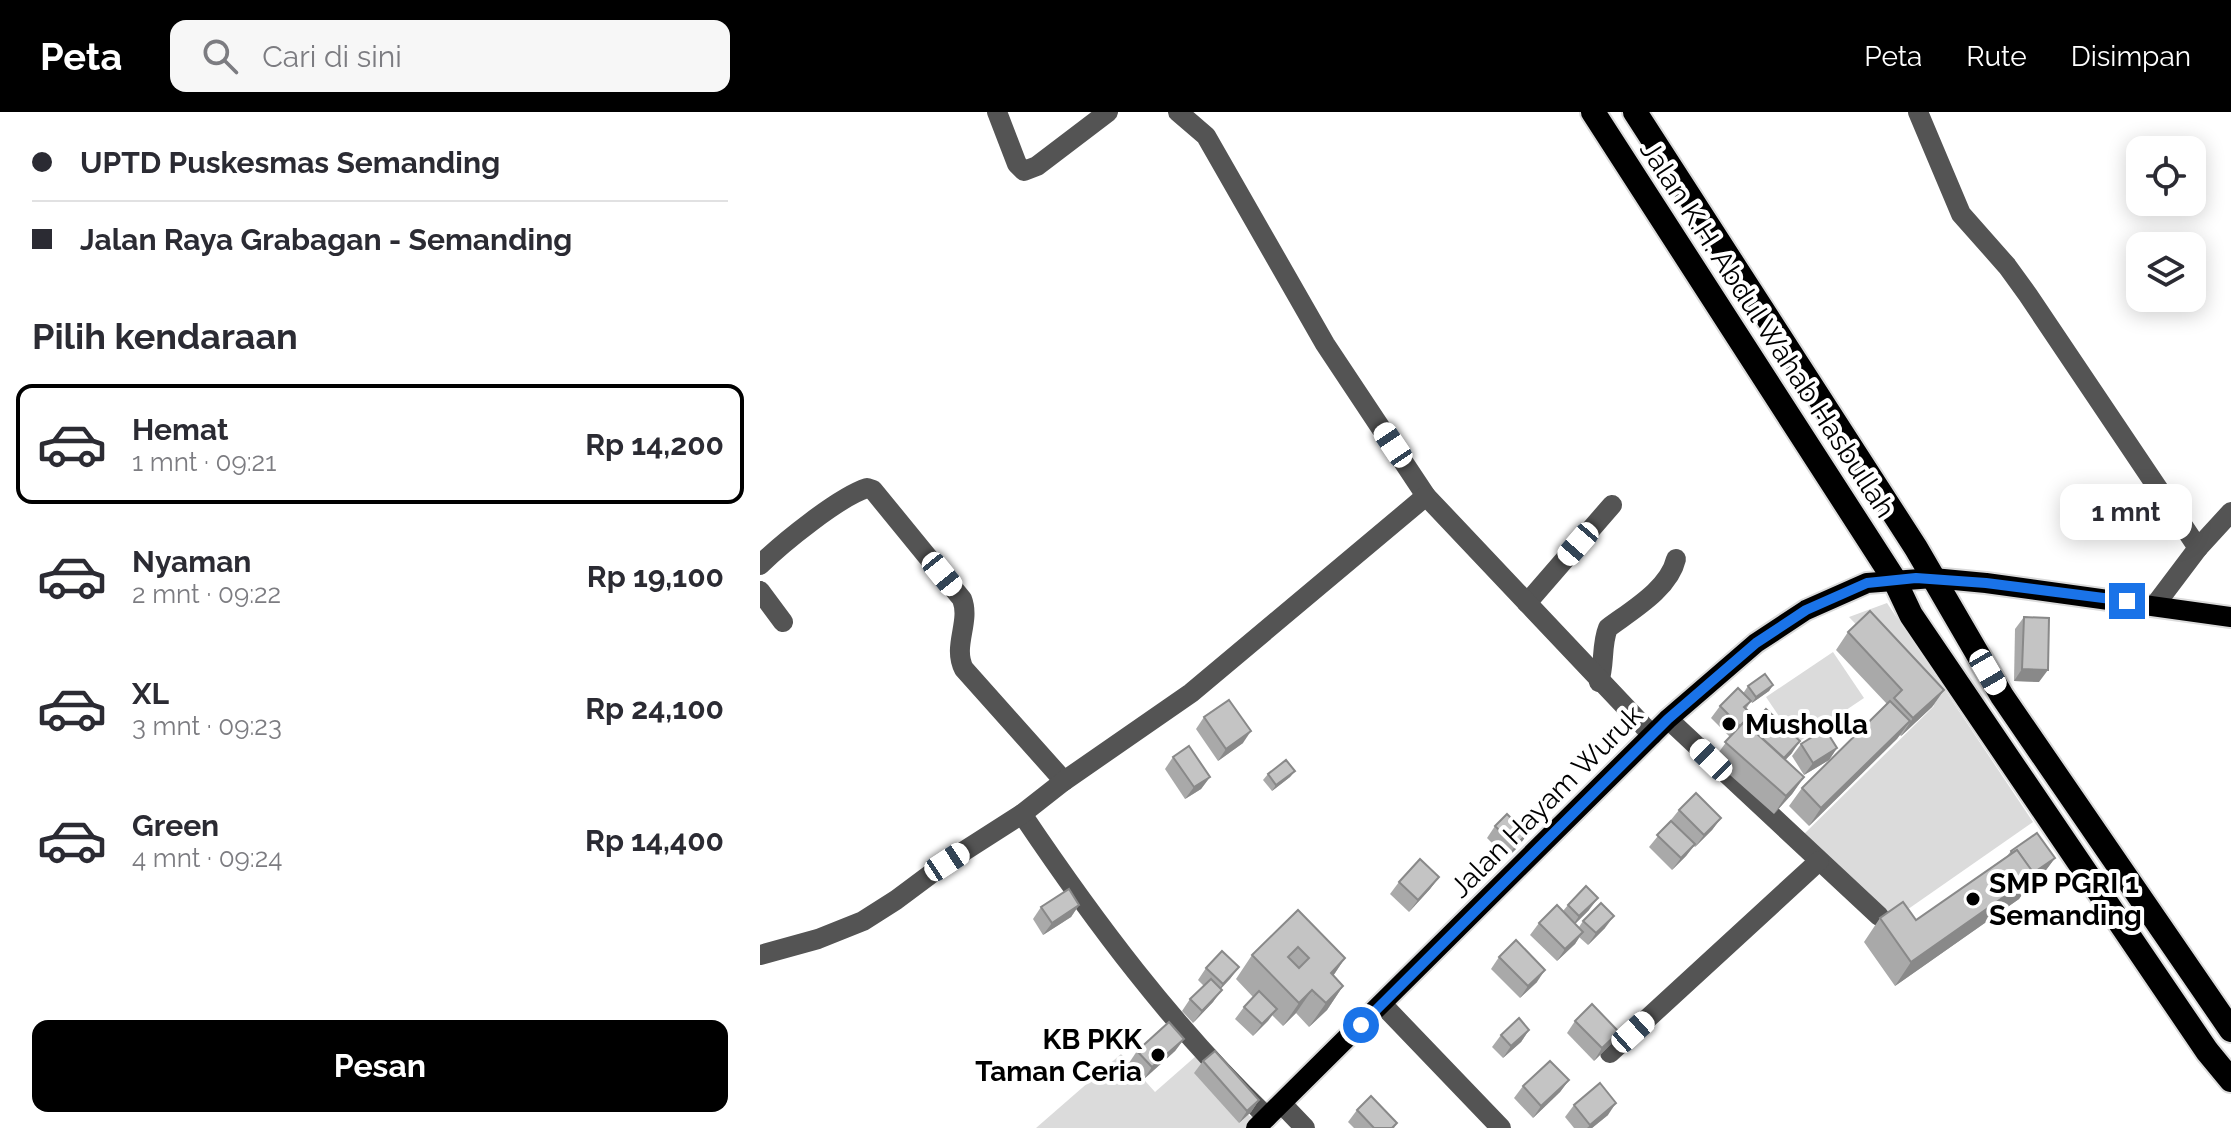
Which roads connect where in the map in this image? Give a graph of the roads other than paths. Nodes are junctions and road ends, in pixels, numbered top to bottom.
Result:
1 (997, 112) edge
2 (1108, 112) edge
3 (1178, 112) edge
4 (1593, 112) edge
5 (1635, 112) edge
6 (1918, 112) edge
7 (1426, 496) junction
8 (1612, 505) dead end
9 (2231, 512) edge
10 (2198, 548) junction
11 (1676, 559) dead end
12 (760, 565) edge
13 (1914, 578) junction
14 (760, 591) edge
15 (1527, 603) junction
16 (2155, 605) junction
17 (2231, 617) edge
18 (783, 622) dead end
19 (1599, 682) junction
20 (1668, 719) junction
21 (1652, 735) junction
22 (1064, 781) junction
23 (1022, 814) junction
24 (1819, 861) junction
25 (1879, 916) edge
26 (763, 948) edge
27 (1382, 1004) junction
28 (2231, 1030) edge
29 (1610, 1053) edge
30 (2231, 1080) edge
31 (1268, 1116) edge
32 (1305, 1128) edge
33 (1501, 1128) edge

1 - 2 street
3 - 7 street
4 - 13 highway, Jalan K.H. Abdul Wahab Hasbullah
5 - 13 highway, Jalan K.H. Abdul Wahab Hasbullah
6 - 10 street
7 - 15 street
7 - 22 street
8 - 15 street
9 - 10 street
10 - 16 street
11 - 19 street
12 - 22 street
13 - 16 main road
13 - 20 main road, Jalan Hayam Wuruk
13 - 28 highway
13 - 30 highway
14 - 18 street
15 - 19 street
16 - 17 main road
19 - 21 street
20 - 21 main road, Jalan Hayam Wuruk
20 - 24 street
21 - 27 main road, Jalan Hayam Wuruk
22 - 23 street
23 - 26 street
23 - 31 street
24 - 25 street
24 - 29 street
27 - 31 main road, Jalan Hayam Wuruk
27 - 33 street
31 - 32 street

